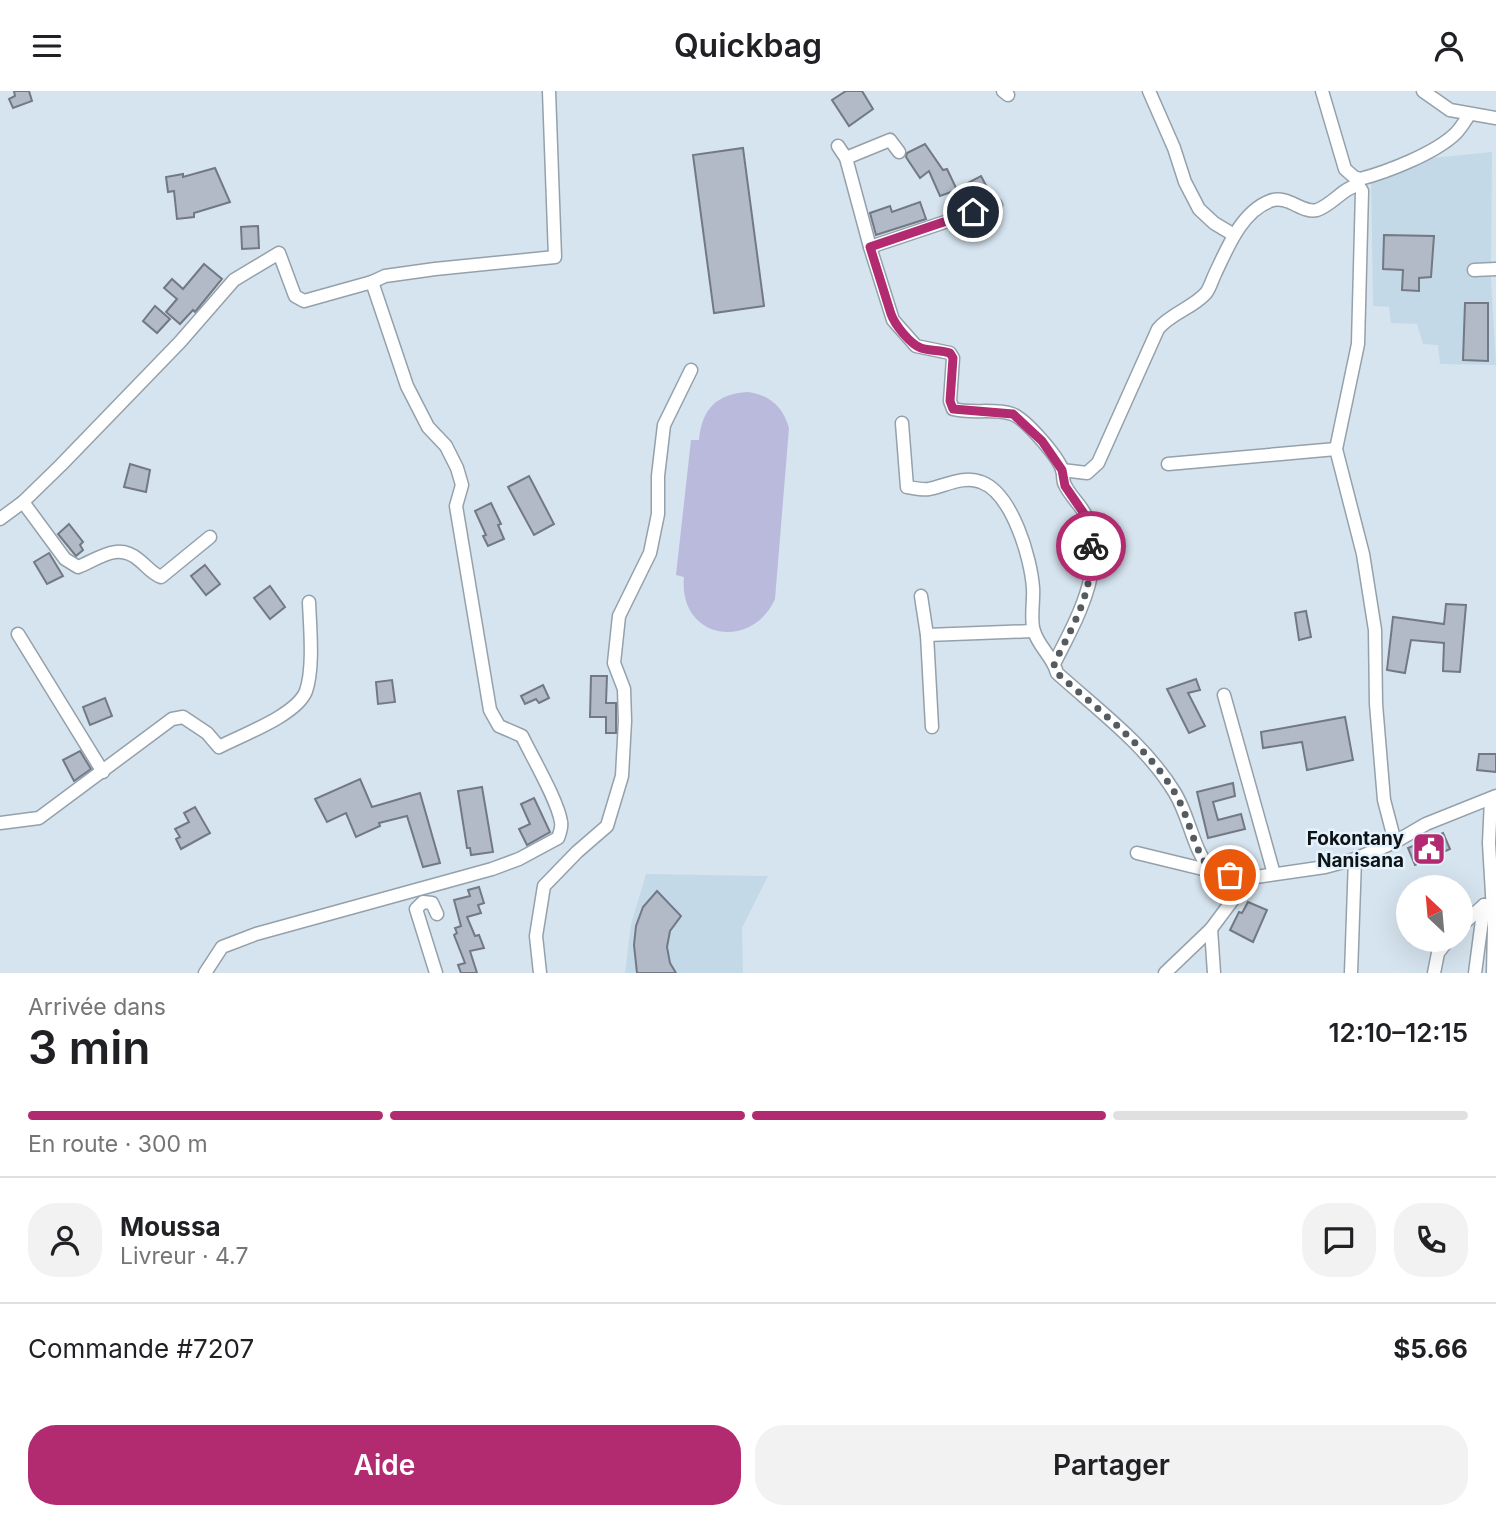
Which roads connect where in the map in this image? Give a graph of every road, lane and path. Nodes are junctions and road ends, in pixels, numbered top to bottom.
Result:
1 (549, 91) edge
2 (1149, 91) edge
3 (1322, 91) edge
4 (1423, 91) edge
5 (1469, 115) junction
6 (1496, 118) edge
7 (838, 146) dead end
8 (899, 152) dead end
9 (846, 158) junction
10 (996, 205) dead end
11 (1234, 235) junction
12 (870, 247) junction
13 (1496, 269) edge
14 (1474, 270) dead end
15 (372, 282) junction
16 (691, 370) dead end
17 (902, 423) dead end
18 (1336, 449) junction
19 (1168, 464) dead end
20 (1062, 470) junction
21 (23, 502) junction
22 (0, 519) edge
23 (210, 537) dead end
24 (920, 596) dead end
25 (309, 602) dead end
26 (1033, 631) junction
27 (18, 634) dead end
28 (927, 635) junction
29 (1054, 664) junction
30 (1224, 695) dead end
31 (932, 727) dead end
32 (103, 772) junction
33 (1494, 797) edge
34 (0, 823) edge
35 (1395, 842) junction
36 (1137, 853) dead end
37 (1355, 859) junction
38 (1211, 871) junction
39 (1274, 874) junction
40 (1249, 878) junction
41 (1491, 886) junction
42 (1483, 905) junction
43 (437, 914) dead end
44 (1474, 914) edge
45 (1211, 929) junction
46 (1439, 952) edge
47 (205, 973) edge
48 (436, 973) edge
49 (540, 973) edge
50 (1165, 973) edge
51 (1214, 973) edge
52 (1351, 973) edge
53 (1434, 973) edge
54 (1475, 973) edge
55 (1493, 973) edge

1 - 15 street
2 - 11 street
3 - 5 street
4 - 5 street
5 - 6 street
7 - 9 street
8 - 9 street
9 - 12 street
10 - 12 street
11 - 18 street
11 - 20 street
12 - 20 street
13 - 14 street
15 - 21 street
15 - 47 street
16 - 49 street
17 - 26 street
18 - 19 street
18 - 35 street
20 - 29 street
21 - 22 street
21 - 23 street
24 - 28 street
25 - 32 street
26 - 28 street
26 - 29 street
27 - 32 street
28 - 31 street
29 - 38 street
30 - 39 street
32 - 34 street
33 - 35 street
33 - 41 street
35 - 37 street
36 - 38 street
37 - 39 street
37 - 52 street
38 - 40 street
39 - 40 street
40 - 45 street
41 - 42 street
41 - 55 street
42 - 44 street
42 - 54 street
43 - 48 street
45 - 50 street
45 - 51 street
46 - 53 street

